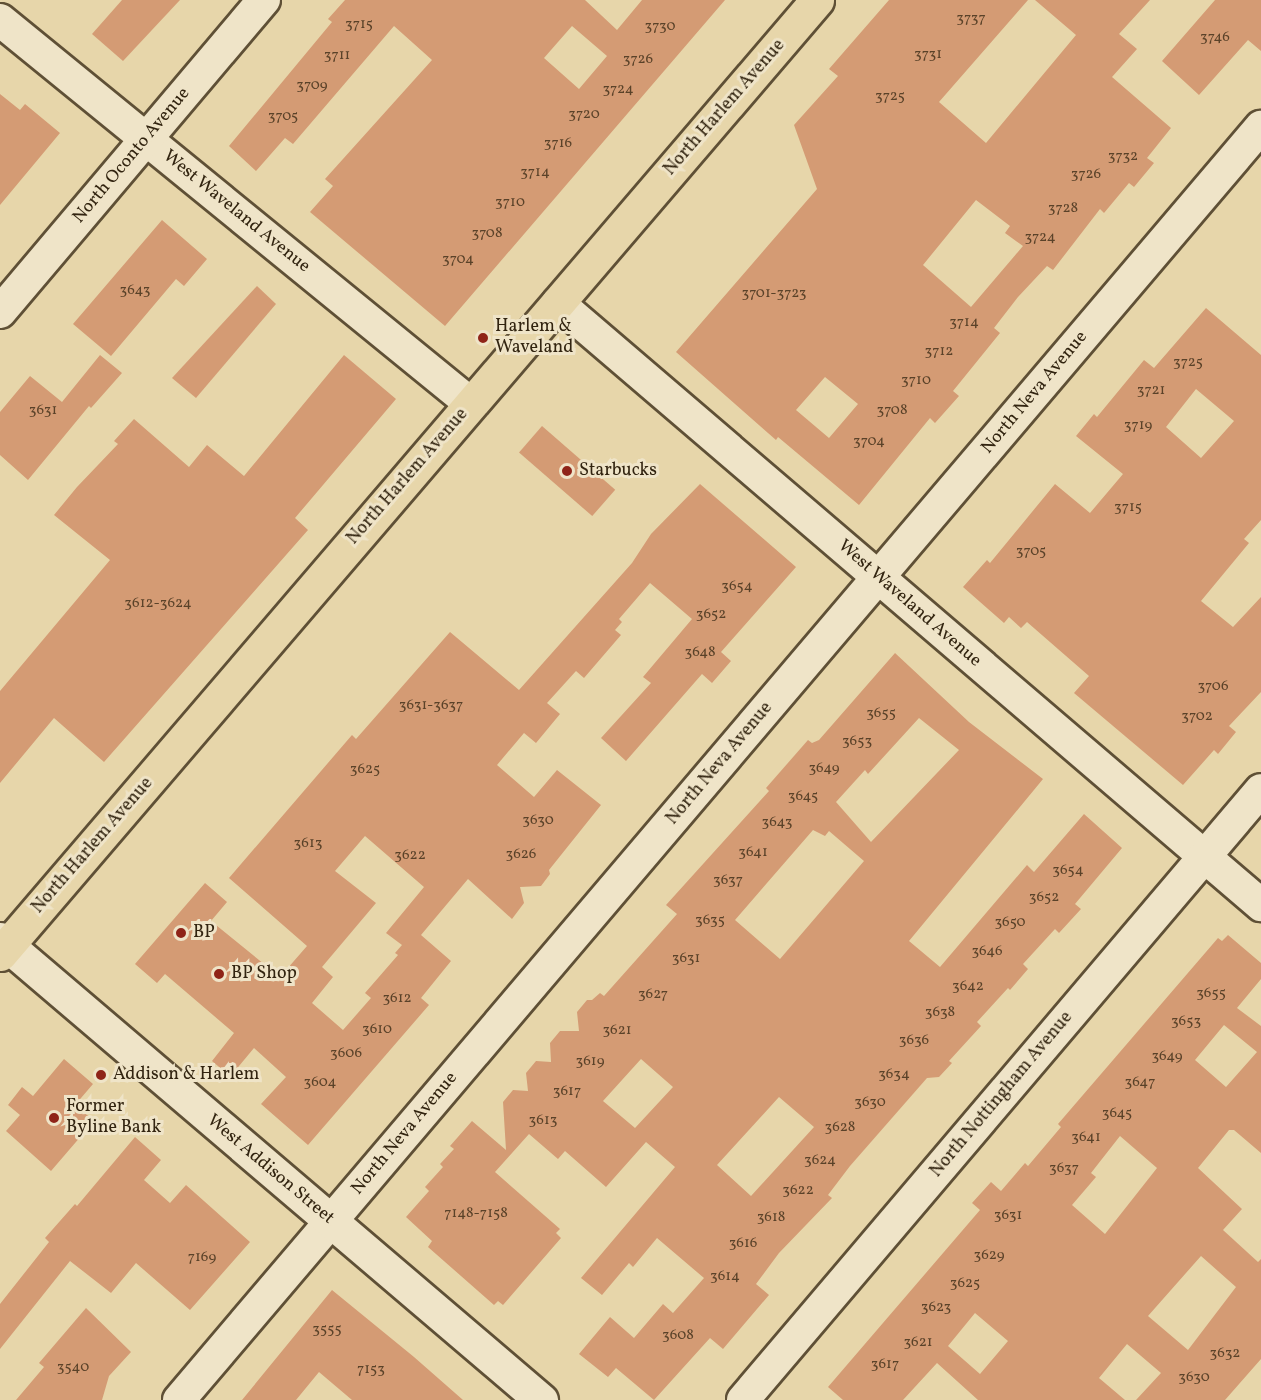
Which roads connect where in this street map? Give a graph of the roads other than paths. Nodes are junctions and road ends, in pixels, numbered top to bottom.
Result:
1 (264, 0) edge
2 (817, 0) edge
3 (0, 20) edge
4 (1261, 127) edge
5 (146, 139) junction
6 (558, 303) junction
7 (0, 312) edge
8 (471, 404) junction
9 (879, 577) junction
10 (1261, 790) edge
11 (1204, 856) junction
12 (1261, 905) edge
13 (2, 947) edge
14 (331, 1221) junction
15 (178, 1400) edge
16 (541, 1400) edge
17 (743, 1400) edge

1 - 5 street, North Oconto Avenue
2 - 6 main road, North Harlem Avenue
3 - 5 street, West Waveland Avenue
4 - 9 street, North Neva Avenue
5 - 7 street, North Oconto Avenue
5 - 8 street, West Waveland Avenue
6 - 8 main road, North Harlem Avenue
6 - 9 street, West Waveland Avenue
8 - 13 main road, North Harlem Avenue
9 - 11 street, West Waveland Avenue
9 - 14 street, North Neva Avenue
10 - 11 street, North Nottingham Avenue
11 - 12 street, West Waveland Avenue
11 - 17 street, North Nottingham Avenue
13 - 14 street, West Addison Street
14 - 15 street, North Neva Avenue
14 - 16 street, West Addison Street

